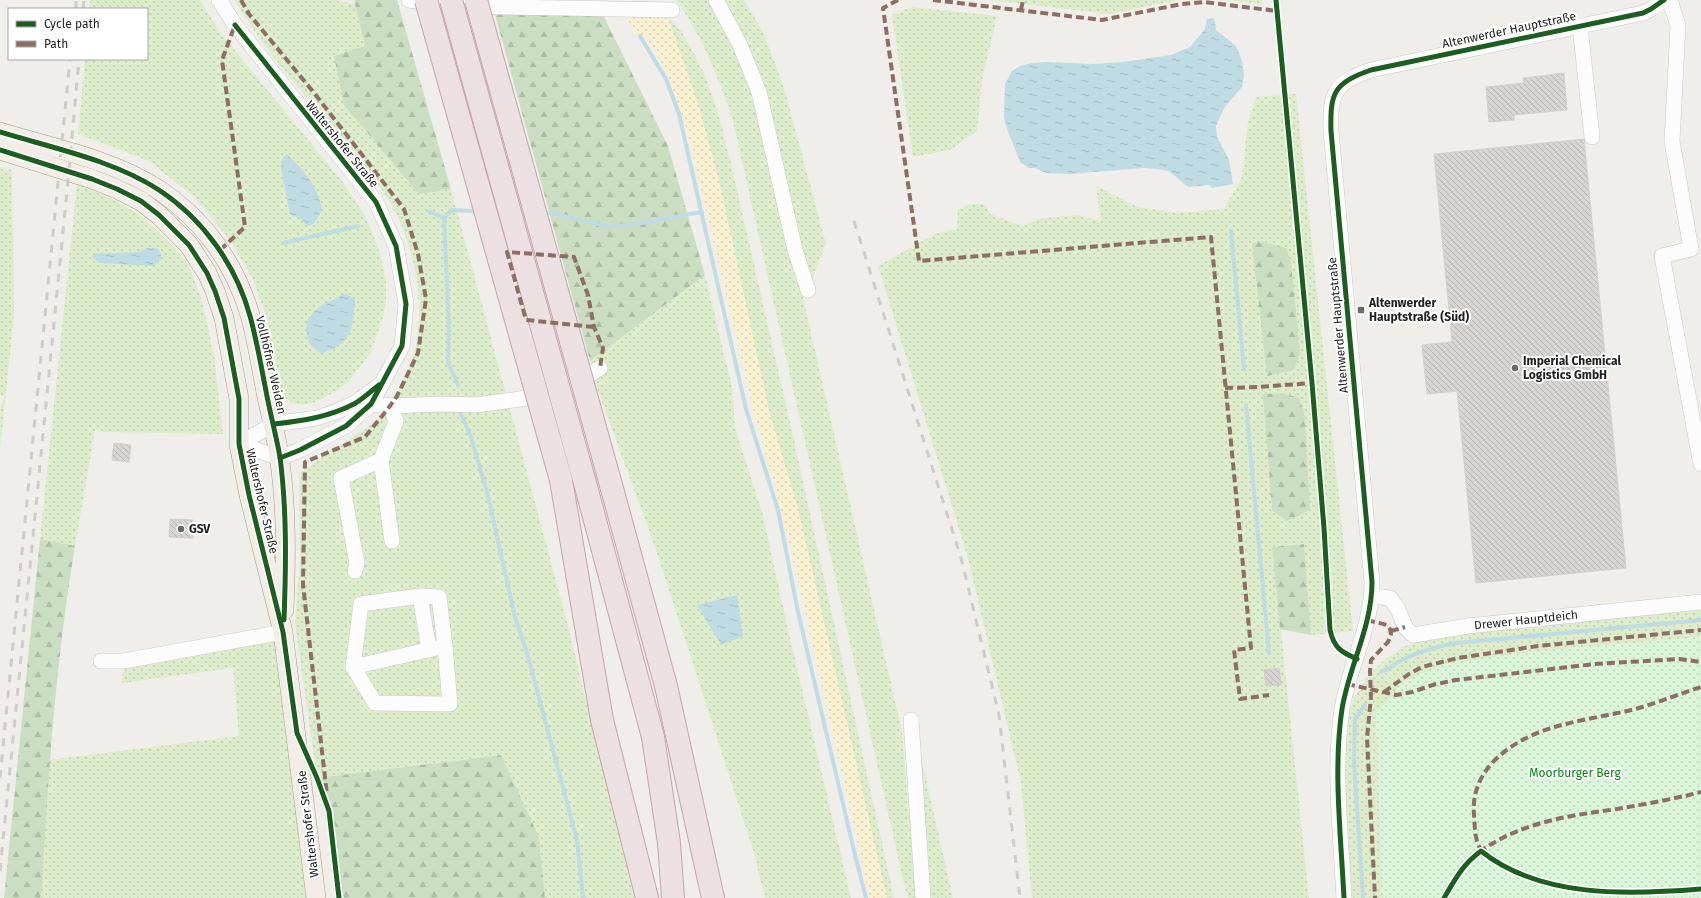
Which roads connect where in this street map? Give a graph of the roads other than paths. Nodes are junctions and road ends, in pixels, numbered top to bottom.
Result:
1 (219, 0) edge
2 (409, 0) edge
3 (426, 0) edge
4 (476, 0) edge
5 (716, 0) edge
6 (1664, 0) edge
7 (1670, 0) edge
8 (449, 2) edge
9 (672, 10) dead end
10 (1580, 26) junction
11 (0, 132) edge
12 (1592, 137) dead end
13 (0, 150) edge
14 (490, 191) dead end
15 (808, 290) dead end
16 (600, 368) dead end
17 (382, 383) junction
18 (371, 404) junction
19 (390, 406) junction
20 (274, 424) junction
21 (239, 444) junction
22 (280, 458) junction
23 (381, 460) junction
24 (1701, 464) edge
25 (392, 541) dead end
26 (355, 571) dead end
27 (420, 596) junction
28 (1372, 596) junction
29 (1701, 602) edge
30 (284, 632) junction
31 (445, 646) junction
32 (429, 650) junction
33 (101, 661) dead end
34 (354, 667) junction
35 (911, 720) dead end
36 (316, 898) edge
37 (647, 898) edge
38 (673, 898) edge
39 (713, 898) edge
40 (923, 898) edge
41 (1344, 898) edge

1 - 17 street, Waltershofer Straße
2 - 8 street
3 - 37 highway, bridge
4 - 39 highway, bridge
5 - 15 street
6 - 10 street, Altenwerder Hauptstraße
7 - 24 street
8 - 9 street
8 - 14 street
8 - 38 highway, bridge
10 - 12 street
10 - 28 street, Altenwerder Hauptstraße
11 - 20 main road, Vollhöfner Weiden
13 - 21 main road
16 - 19 street
17 - 18 street, Waltershofer Straße
17 - 20 street, Waltershofer Straße
18 - 19 street
18 - 22 street, Waltershofer Straße
19 - 23 street
20 - 21 street, Waltershofer Straße
20 - 22 main road, Vollhöfner Weiden
21 - 22 street, Waltershofer Straße
21 - 30 main road, Waltershofer Straße
22 - 30 main road, Waltershofer Straße
23 - 25 street
23 - 26 street
27 - 31 street
27 - 32 street
27 - 34 street
28 - 29 street, Drewer Hauptdeich
28 - 41 street, Altenwerder Hauptstraße
30 - 33 street
30 - 36 main road, Waltershofer Straße
31 - 32 street
31 - 34 street
32 - 34 street
35 - 40 street

